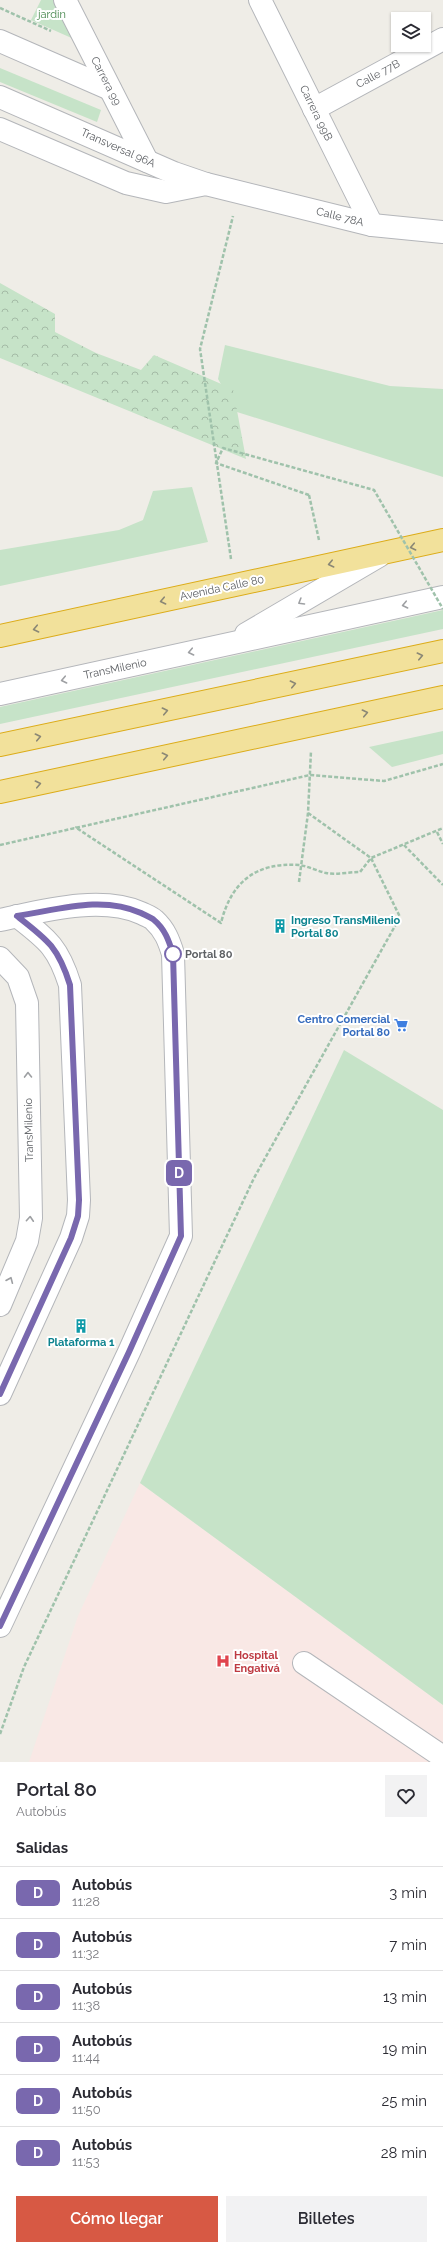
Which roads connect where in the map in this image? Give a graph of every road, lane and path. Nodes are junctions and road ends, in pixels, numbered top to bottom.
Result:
1 (65, 0) edge
2 (260, 0) edge
3 (0, 8) edge
4 (443, 39) edge
5 (0, 41) edge
6 (89, 48) junction
7 (110, 89) junction
8 (0, 97) edge
9 (314, 109) junction
10 (0, 129) edge
11 (147, 161) junction
12 (206, 184) junction
13 (238, 193) junction
14 (372, 225) junction
15 (443, 232) edge
16 (443, 540) edge
17 (383, 553) junction
18 (326, 566) junction
19 (234, 585) junction
20 (443, 597) edge
21 (443, 609) edge
22 (0, 636) edge
23 (229, 644) junction
24 (443, 651) edge
25 (0, 694) edge
26 (443, 698) edge
27 (312, 724) junction
28 (0, 745) edge
29 (443, 764) edge
30 (310, 775) junction
31 (0, 792) edge
32 (308, 813) junction
33 (74, 827) junction
34 (443, 828) edge
35 (437, 832) junction
36 (443, 844) edge
37 (0, 845) edge
38 (404, 845) junction
39 (371, 858) junction
40 (301, 865) junction
41 (298, 882) dead end
42 (443, 885) edge
43 (9, 918) edge
44 (0, 958) edge
45 (0, 1305) edge
46 (0, 1394) edge
47 (0, 1626) edge
48 (304, 1663) dead end
49 (0, 1734) edge
50 (443, 1757) edge

1 - 6 street, Carrera 99
2 - 9 street, Carrera 99B
3 - 6 path
4 - 9 street, Calle 77B
5 - 7 street
6 - 7 street, Carrera 99
7 - 11 street, Carrera 99
8 - 11 street, Transversal 96A
9 - 14 street, Carrera 99B
10 - 12 street
11 - 12 street, Transversal 96A
12 - 13 street, Transversal 96A
13 - 14 street, Calle 78A
13 - 19 path
14 - 15 street, Calle 78A
16 -> 17 highway, Avenida Calle 80
17 -> 18 highway, Avenida Calle 80
17 -> 23 street, TransMilenio
18 - 19 highway, Avenida Calle 80
18 - 21 path, bridge
19 -> 22 highway, Avenida Calle 80
20 -> 23 street, TransMilenio
23 -> 25 street, TransMilenio
28 -> 24 highway
27 -> 26 highway
27 - 30 path
31 -> 27 highway
29 - 30 path
30 - 32 path
30 - 33 path
32 - 39 path
32 - 40 path
33 - 37 path
33 - 40 path
34 - 35 path
35 - 36 path
35 - 38 path
38 - 39 path
38 - 42 path
39 - 40 path
39 - 49 path
40 - 41 path
43 - 46 street
43 - 47 street
45 -> 44 street, TransMilenio
48 - 50 street

